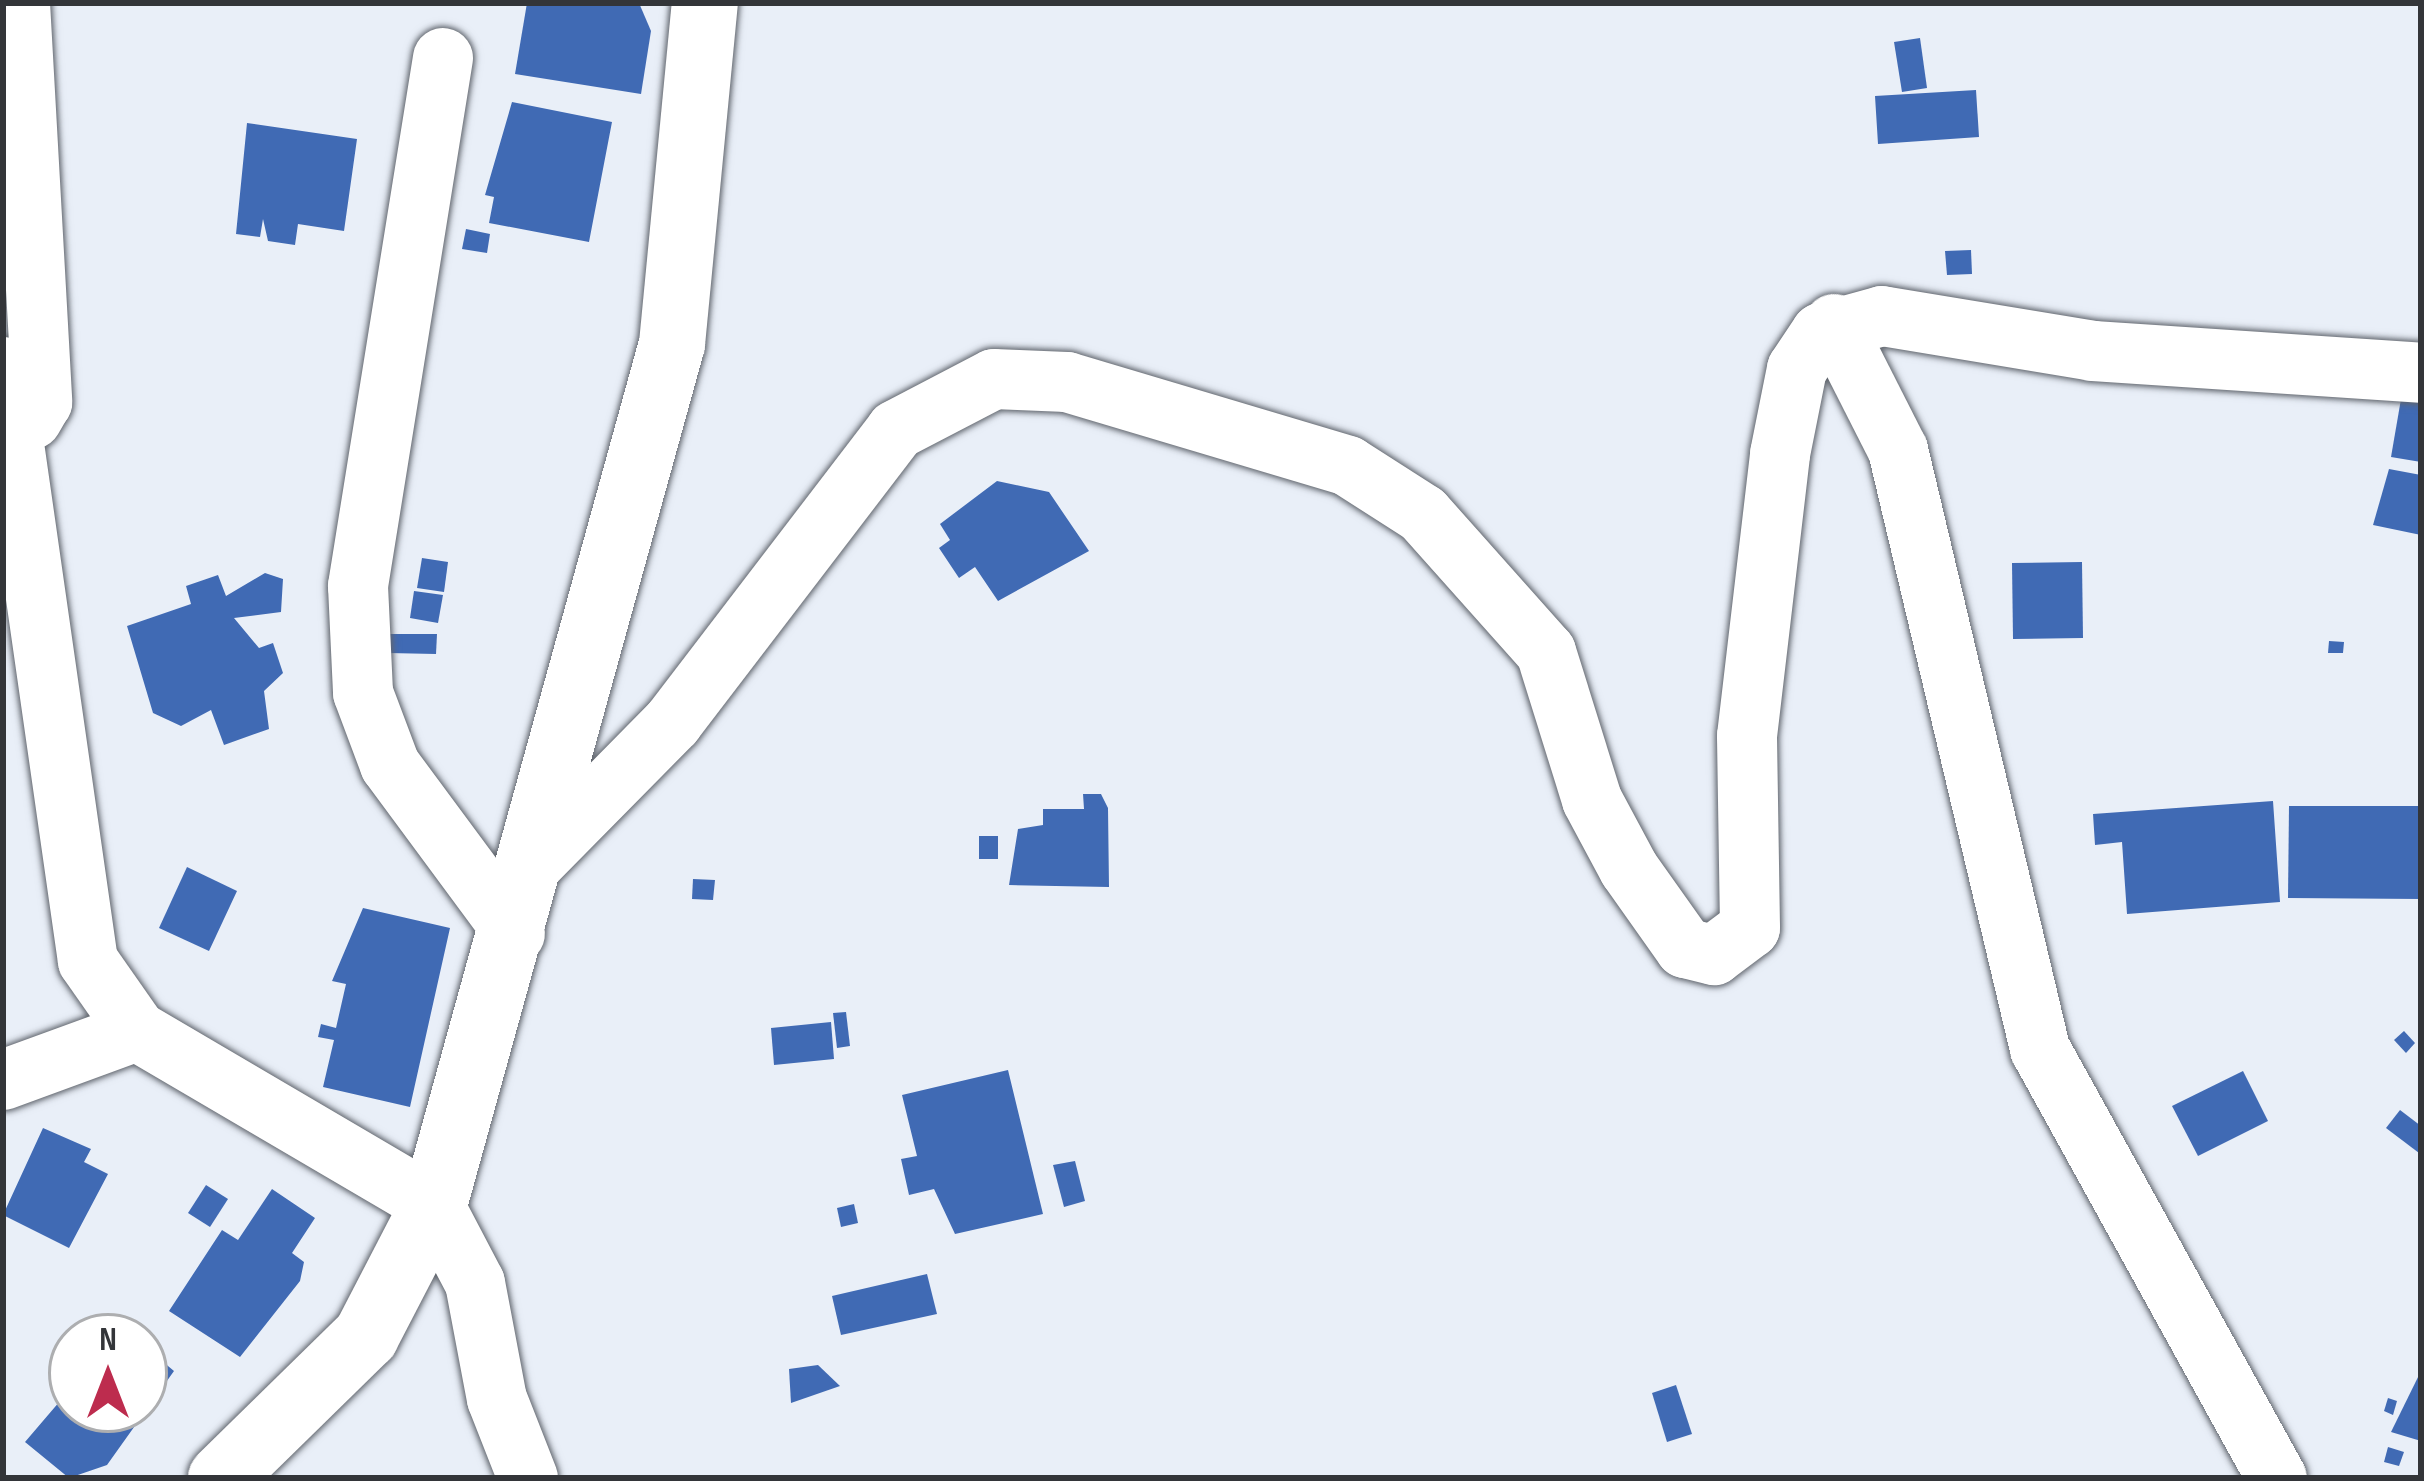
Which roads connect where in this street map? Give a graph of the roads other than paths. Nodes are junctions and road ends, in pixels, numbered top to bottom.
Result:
1 (20, 3) edge
2 (705, 3) edge
3 (443, 58) dead end
4 (1834, 324) junction
5 (3, 368) edge
6 (2421, 373) edge
7 (13, 451) junction
8 (537, 860) junction
9 (515, 934) junction
10 (137, 1031) junction
11 (3, 1080) edge
12 (434, 1205) junction
13 (221, 1478) edge
14 (528, 1478) edge
15 (2277, 1478) edge

1 - 7 street
2 - 8 main road
3 - 9 street
4 - 6 street
4 - 8 street
4 - 15 street
5 - 7 street
7 - 10 street
8 - 9 main road
9 - 12 main road
10 - 11 street
10 - 12 street
12 - 13 main road
12 - 14 street

